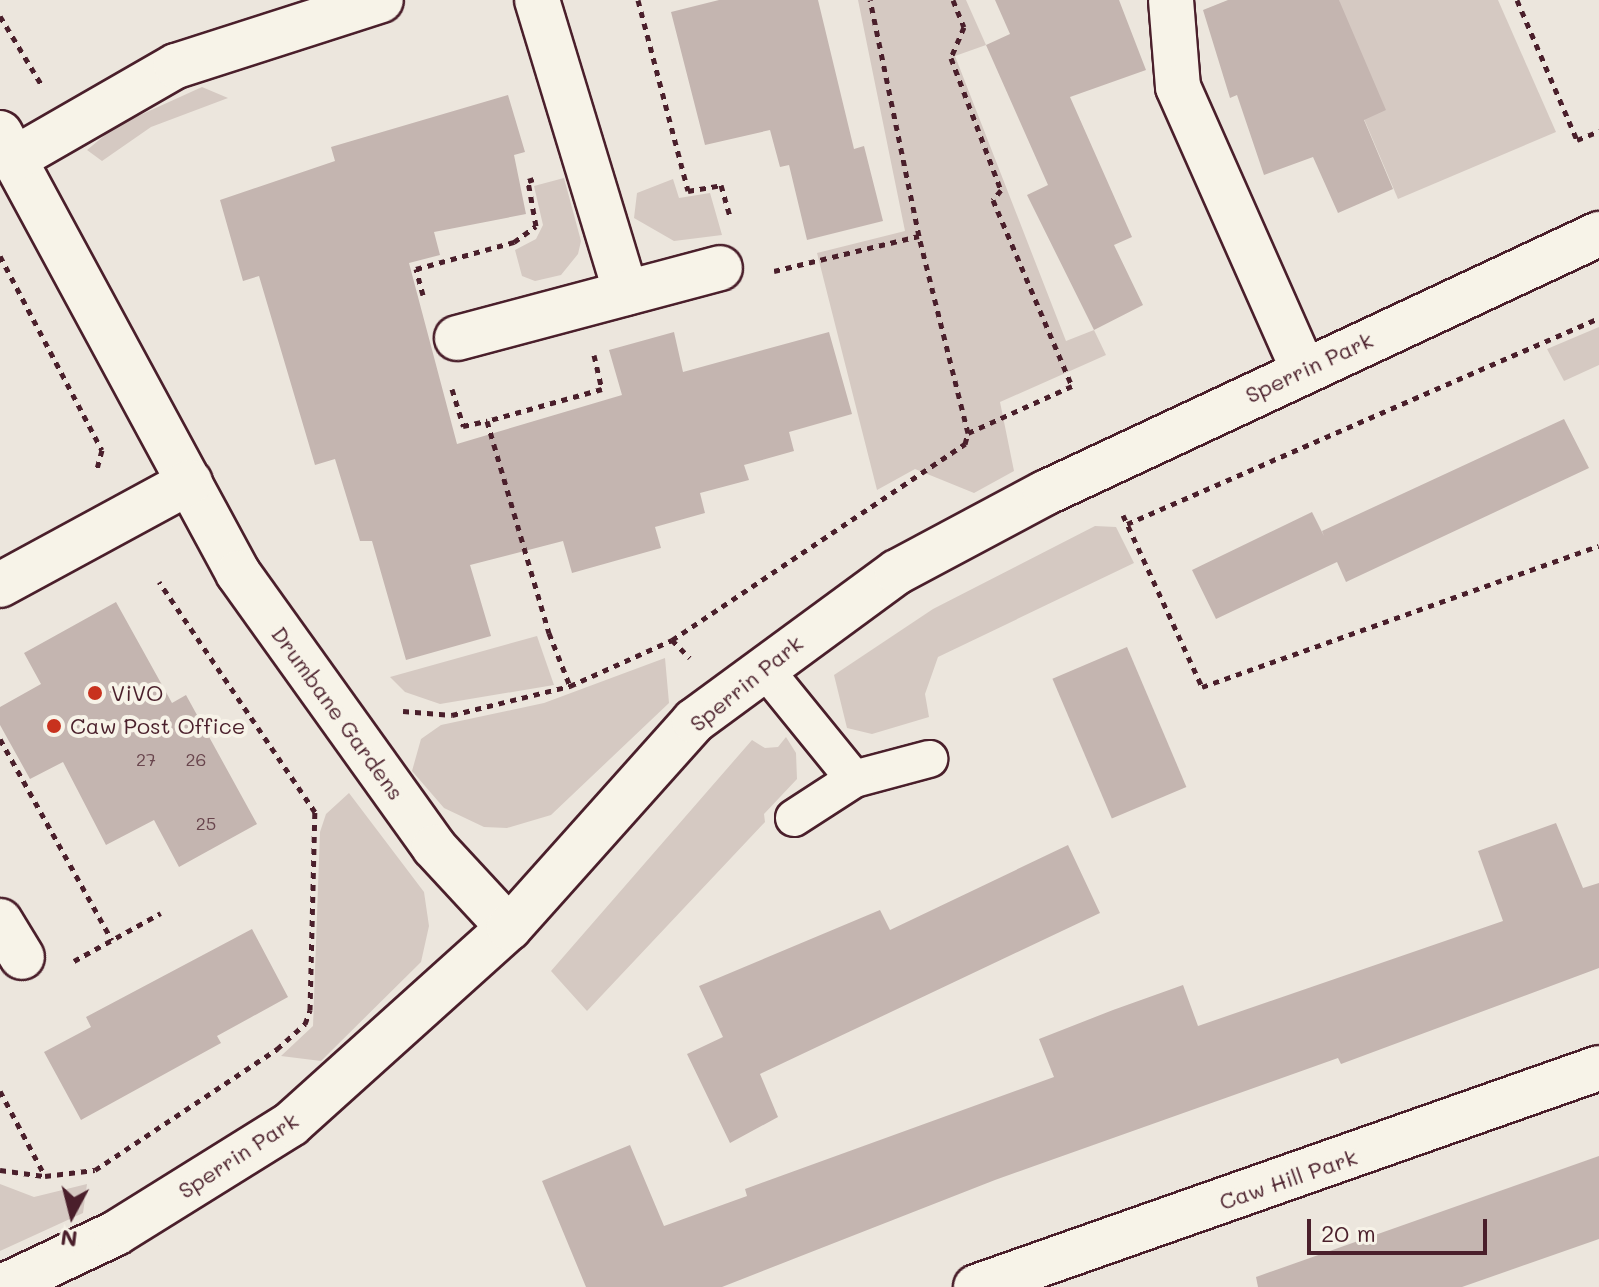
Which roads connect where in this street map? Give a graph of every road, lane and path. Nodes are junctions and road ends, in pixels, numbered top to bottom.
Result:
1 (381, 0) edge
2 (537, 0) edge
3 (638, 0) edge
4 (870, 0) edge
5 (953, 0) edge
6 (1171, 0) edge
7 (1517, 0) edge
8 (0, 16) edge
9 (67, 126) junction
10 (1599, 131) edge
11 (7, 146) edge
12 (732, 224) dead end
13 (1599, 234) edge
14 (919, 236) junction
15 (0, 256) edge
16 (720, 268) joint
17 (626, 293) junction
18 (1599, 318) edge
19 (457, 338) dead end
20 (592, 350) dead end
21 (1303, 369) junction
22 (968, 433) junction
23 (190, 482) junction
24 (1107, 513) dead end
25 (1127, 524) junction
26 (104, 529) junction
27 (1599, 546) edge
28 (159, 582) dead end
29 (0, 585) edge
30 (672, 640) junction
31 (763, 667) junction
32 (570, 686) junction
33 (727, 695) junction
34 (342, 718) junction
35 (0, 739) edge
36 (929, 759) dead end
37 (854, 779) junction
38 (794, 818) dead end
39 (161, 913) dead end
40 (0, 921) edge
41 (509, 928) junction
42 (112, 940) junction
43 (42, 963) joint
44 (1599, 1068) edge
45 (0, 1091) edge
46 (0, 1170) edge
47 (45, 1176) junction
48 (2, 1287) edge
49 (976, 1287) edge

1 - 9 street, Drumbane Gardens
2 - 17 street
3 - 12 path
4 - 14 path
5 - 22 path
6 - 21 street
7 - 10 path
8 - 9 path
9 - 11 street, Drumbane Gardens
11 - 23 street, Drumbane Gardens
13 - 21 street, Sperrin Park
14 - 16 path
14 - 22 path
15 - 26 path
16 - 17 street
17 - 19 street
18 - 25 path
20 - 32 path
21 - 31 street, Sperrin Park
22 - 30 path
23 - 26 street
23 - 34 street, Drumbane Gardens
24 - 25 path
25 - 27 path
26 - 29 street
28 - 47 path
30 - 32 path
30 - 33 path
31 - 33 street, Sperrin Park
31 - 37 lane
32 - 34 path
33 - 41 street, Sperrin Park
34 - 41 street, Drumbane Gardens
35 - 42 path
36 - 37 lane
37 - 38 lane
39 - 42 path
40 - 43 street
41 - 48 street, Sperrin Park
42 - 43 path
44 - 49 street, Caw Hill Park
45 - 47 path
46 - 47 path

